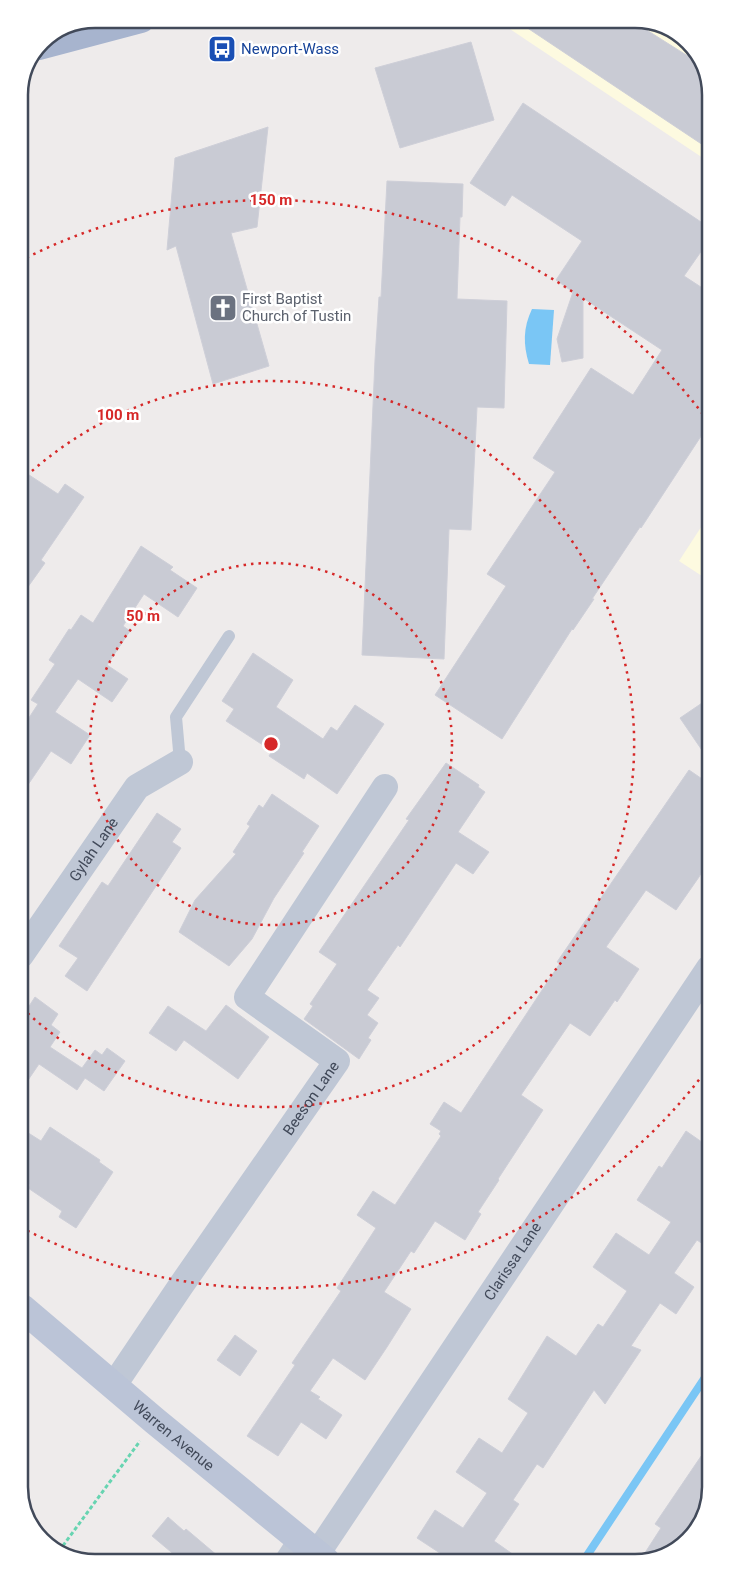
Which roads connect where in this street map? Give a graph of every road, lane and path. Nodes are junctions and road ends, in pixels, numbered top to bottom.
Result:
1 (107, 28) edge
2 (53, 42) edge
3 (229, 636) dead end
4 (180, 762) joint
5 (385, 787) dead end
6 (28, 945) edge
7 (702, 978) edge
8 (28, 1313) edge
9 (114, 1385) junction
10 (155, 1421) junction
11 (63, 1546) edge
12 (307, 1554) edge

1 - 2 main road
3 - 4 lane
4 - 6 street, Gylah Lane
5 - 9 street, Beeson Lane
7 - 12 street, Clarissa Lane
8 - 9 street, Warren Avenue
9 - 10 street, Warren Avenue
10 - 11 path
10 - 12 street, Warren Avenue

